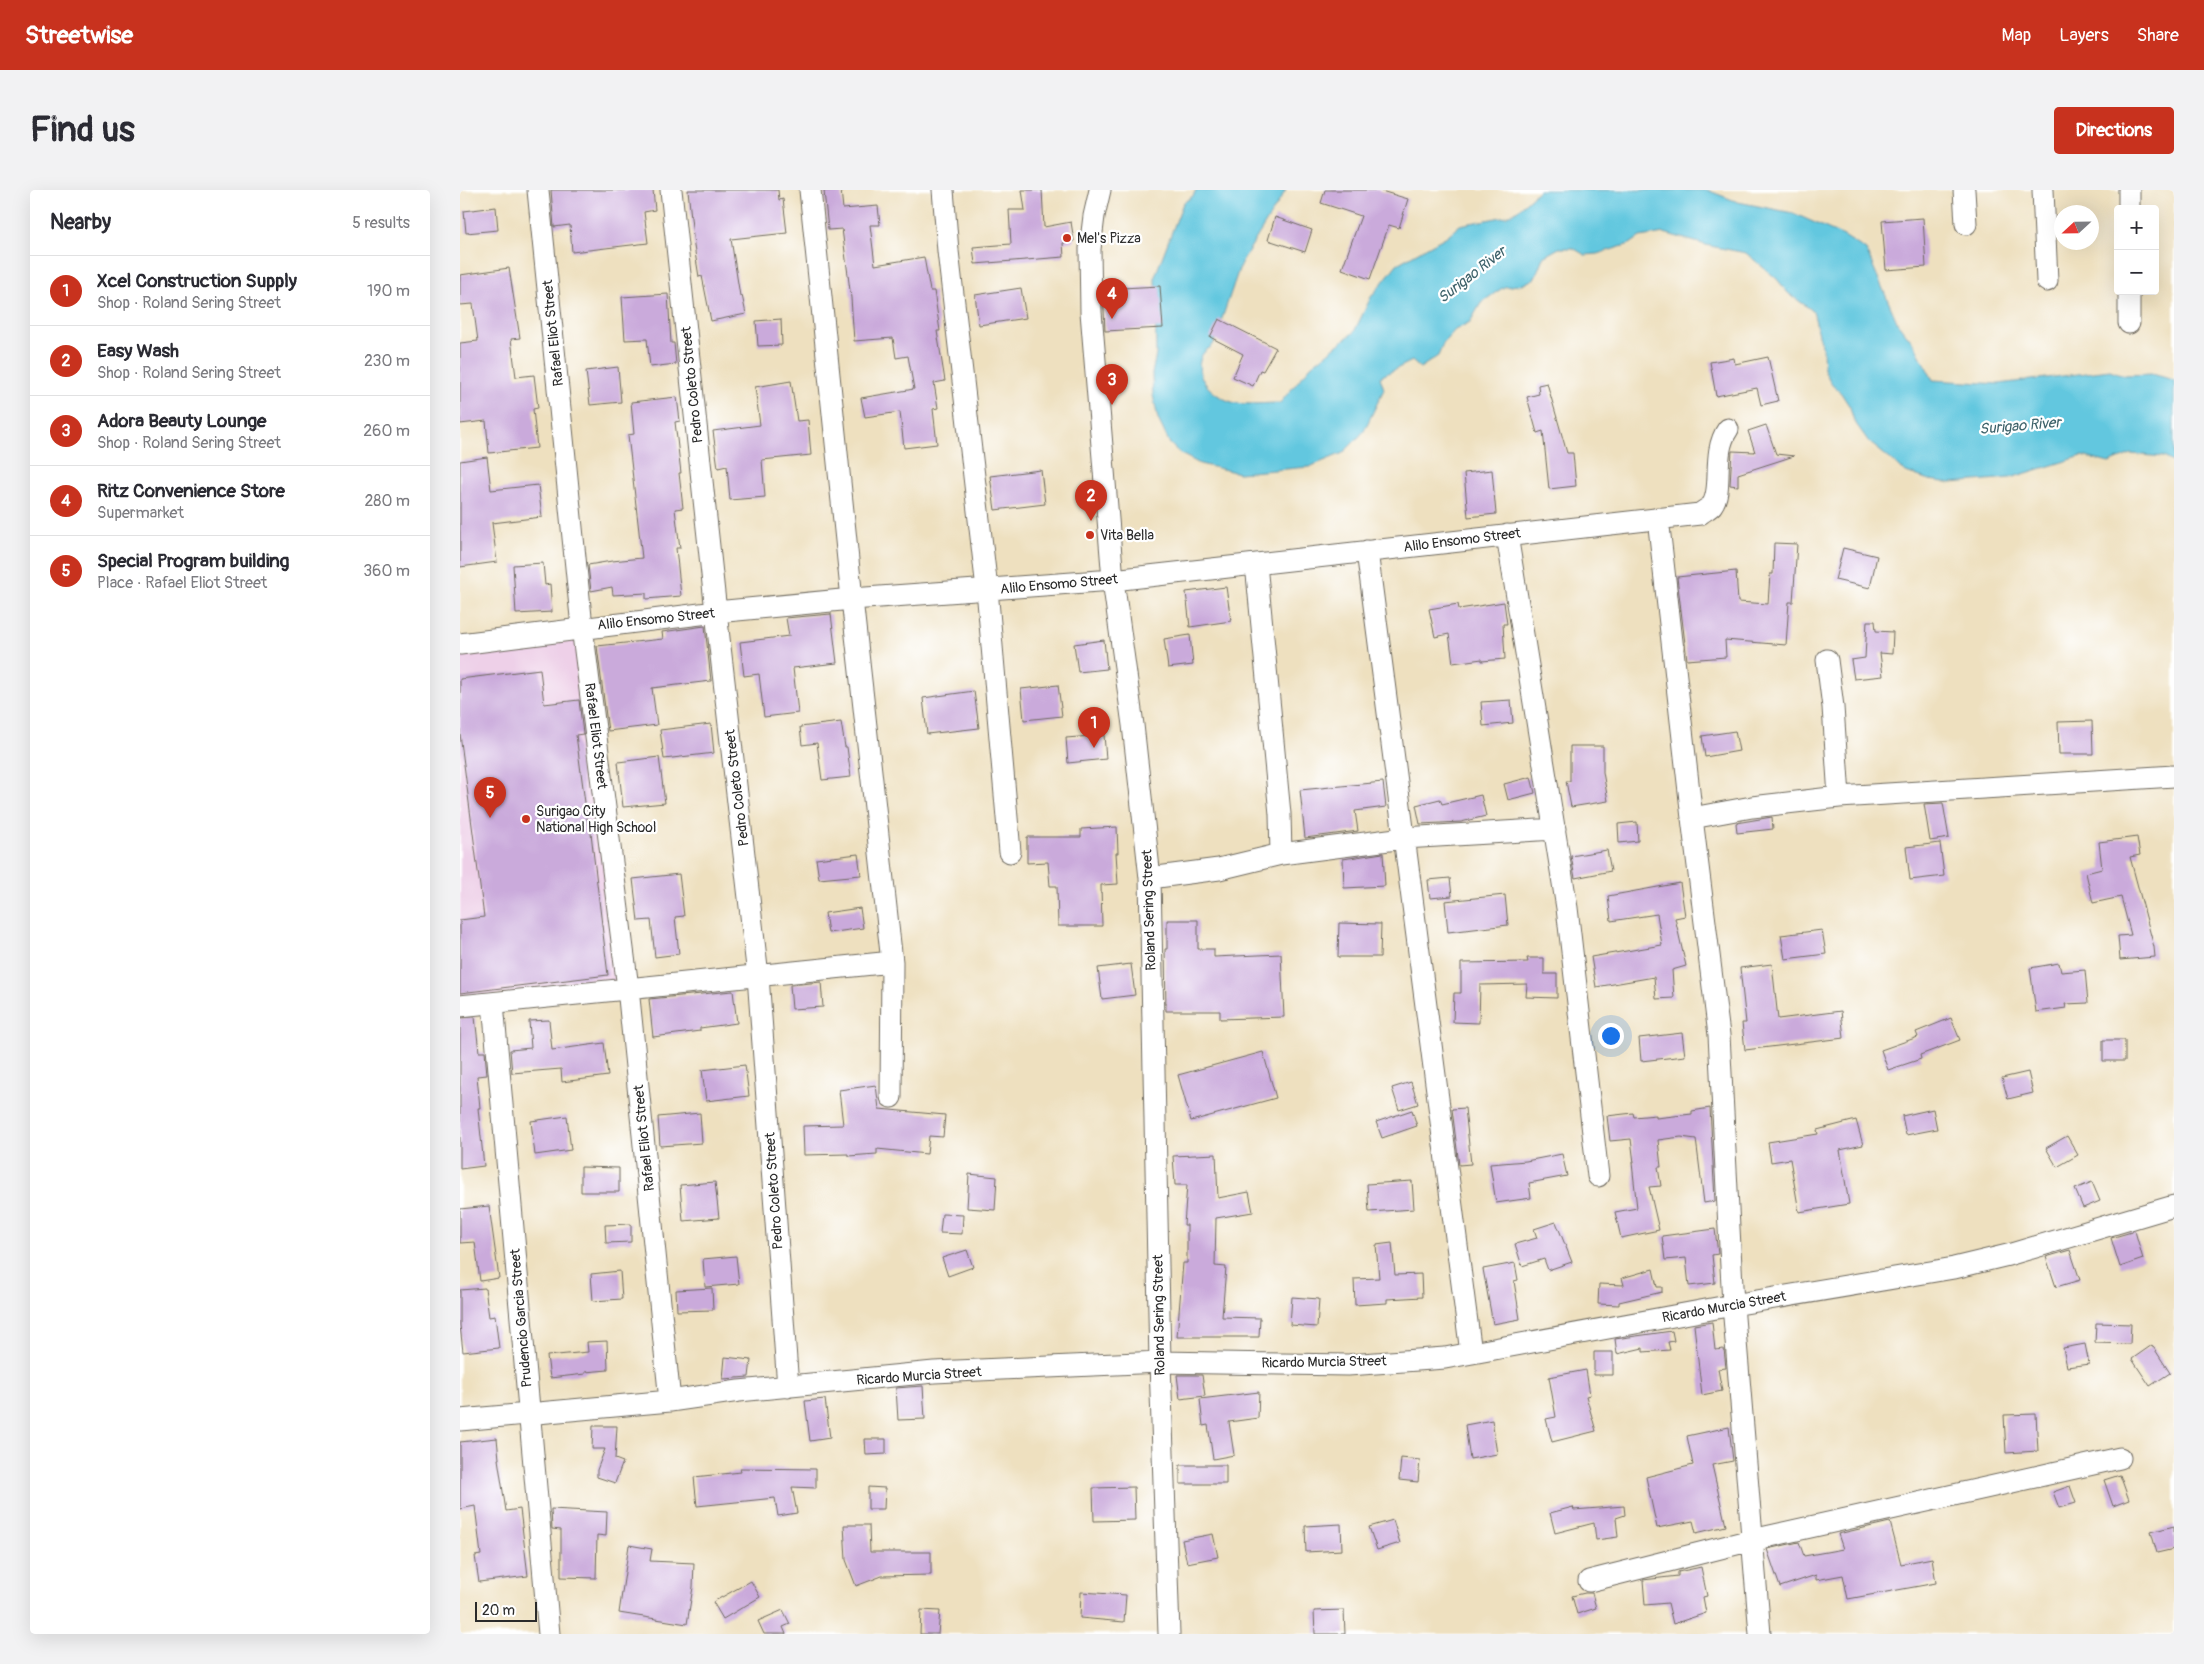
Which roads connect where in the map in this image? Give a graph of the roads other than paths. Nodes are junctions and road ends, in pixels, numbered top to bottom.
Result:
1 (538, 190) edge
2 (671, 190) edge
3 (810, 190) edge
4 (943, 190) edge
5 (1100, 190) edge
6 (1964, 190) edge
7 (2043, 190) edge
8 (2129, 190) edge
9 (2129, 205) edge
10 (1966, 224) dead end
11 (2047, 281) dead end
12 (2129, 295) edge
13 (2129, 323) dead end
14 (1728, 428) dead end
15 (1658, 518) junction
16 (1507, 535) junction
17 (1367, 551) junction
18 (1256, 564) junction
19 (1113, 580) junction
20 (987, 590) junction
21 (852, 599) junction
22 (716, 612) junction
23 (582, 627) junction
24 (460, 644) edge
25 (1827, 660) dead end
26 (2174, 776) edge
27 (1839, 797) junction
28 (1692, 818) junction
29 (1555, 829) junction
30 (1404, 838) junction
31 (1010, 852) dead end
32 (1281, 854) junction
33 (1150, 878) junction
34 (892, 962) junction
35 (758, 976) junction
36 (628, 988) junction
37 (493, 1003) junction
38 (460, 1006) edge
39 (891, 1097) dead end
40 (1598, 1176) dead end
41 (2174, 1206) edge
42 (1733, 1305) junction
43 (1471, 1353) junction
44 (1160, 1362) junction
45 (788, 1386) junction
46 (670, 1401) junction
47 (530, 1414) junction
48 (460, 1420) edge
49 (2120, 1458) dead end
50 (1752, 1540) junction
51 (1589, 1581) dead end
52 (549, 1634) edge
53 (1169, 1634) edge
54 (1760, 1634) edge

1 - 23 street, Rafael Eliot Street
2 - 22 street, Pedro Coleto Street
3 - 21 street
4 - 20 street
5 - 19 street, Roland Sering Street
6 - 10 street
7 - 11 street
8 - 9 street
12 - 13 street
14 - 15 street, Alilo Ensomo Street
15 - 16 street, Alilo Ensomo Street
15 - 28 street
16 - 17 street, Alilo Ensomo Street
16 - 29 street
17 - 18 street, Alilo Ensomo Street
17 - 30 street
18 - 19 street, Alilo Ensomo Street
18 - 32 street
19 - 20 street, Alilo Ensomo Street
19 - 33 street, Roland Sering Street
20 - 21 street, Alilo Ensomo Street
20 - 31 street
21 - 22 street, Alilo Ensomo Street
21 - 34 street
22 - 23 street, Alilo Ensomo Street
22 - 35 street, Pedro Coleto Street
23 - 24 street, Alilo Ensomo Street
23 - 36 street, Rafael Eliot Street
25 - 27 street
26 - 27 street
27 - 28 street
28 - 42 street
29 - 30 street
29 - 40 street
30 - 32 street
30 - 43 street
32 - 33 street
33 - 44 street, Roland Sering Street
34 - 35 street
34 - 39 street
35 - 36 street
35 - 45 street, Pedro Coleto Street
36 - 37 street
36 - 46 street, Rafael Eliot Street
37 - 38 street
37 - 47 street, Prudencio Garcia Street
41 - 42 street, Ricardo Murcia Street
42 - 43 street, Ricardo Murcia Street
42 - 50 street
43 - 44 street, Ricardo Murcia Street
44 - 45 street, Ricardo Murcia Street
44 - 53 street, Roland Sering Street
45 - 46 street, Ricardo Murcia Street
46 - 47 street, Ricardo Murcia Street
47 - 48 street, Ricardo Murcia Street
47 - 52 street, Prudencio Garcia Street
49 - 50 street
50 - 51 street
50 - 54 street

